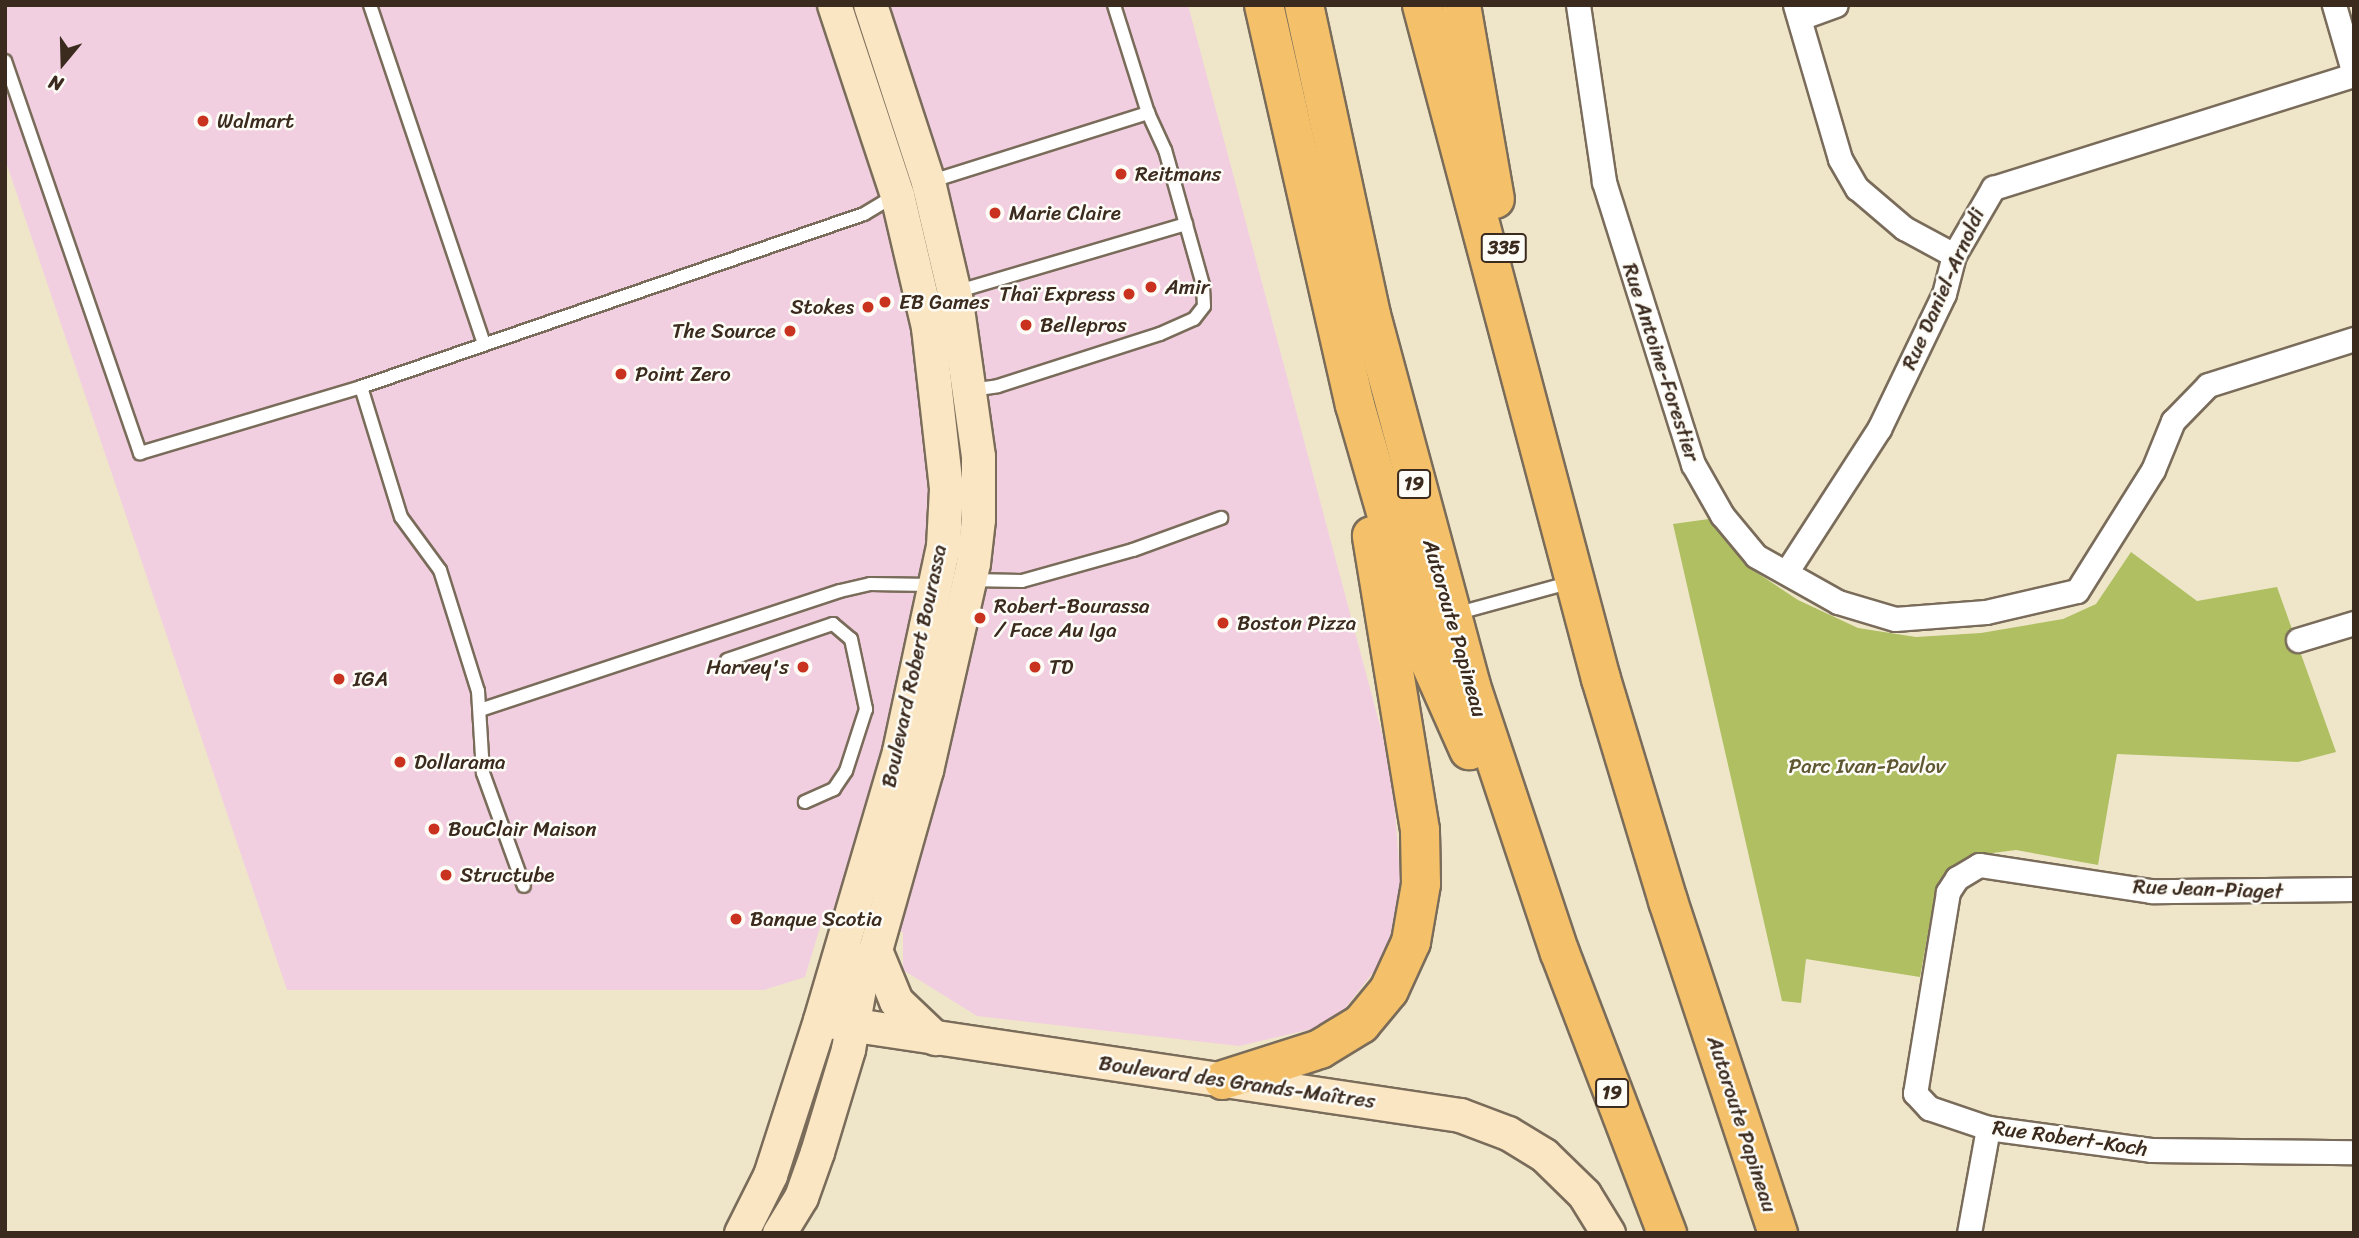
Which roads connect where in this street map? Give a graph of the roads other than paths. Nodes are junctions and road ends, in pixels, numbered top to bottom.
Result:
1 (370, 5) edge
2 (834, 5) edge
3 (870, 5) edge
4 (1114, 5) edge
5 (1264, 5) edge
6 (1304, 5) edge
7 (1422, 5) edge
8 (1461, 5) edge
9 (1578, 5) edge
10 (1836, 5) edge
11 (2334, 5) edge
12 (1797, 12) edge
13 (5, 61) edge
14 (2354, 74) edge
15 (1148, 113) junction
16 (912, 188) junction
17 (1186, 224) junction
18 (1954, 255) junction
19 (954, 292) junction
20 (2354, 339) edge
21 (484, 344) junction
22 (361, 387) junction
23 (971, 390) junction
24 (1355, 405) junction
25 (1548, 490) junction
26 (1221, 518) dead end
27 (1787, 571) junction
28 (952, 582) junction
29 (1573, 582) junction
30 (1450, 615) junction
31 (2354, 622) edge
32 (2298, 640) dead end
33 (727, 660) dead end
34 (480, 710) junction
35 (805, 802) dead end
36 (1979, 865) joint
37 (524, 886) dead end
38 (2354, 889) edge
39 (875, 950) junction
40 (1560, 953) junction
41 (832, 1034) junction
42 (935, 1038) junction
43 (1223, 1080) junction
44 (1988, 1128) junction
45 (2354, 1152) edge
46 (741, 1233) edge
47 (779, 1233) edge
48 (1584, 1233) edge
49 (1608, 1233) edge
50 (1667, 1233) edge
51 (1778, 1233) edge
52 (1969, 1233) edge

1 - 21 lane
2 - 16 street, Boulevard Robert Bourassa
3 - 16 street, Boulevard Robert Bourassa
4 - 15 lane
5 - 24 highway
6 - 30 highway, Autoroute Papineau / 19
7 - 25 highway, Autoroute Papineau
8 - 25 highway, 335
9 - 27 street, Rue Antoine-Forestier
10 - 12 street
11 - 14 street
12 - 18 street
13 - 22 lane
14 - 18 street, Rue Daniel-Arnoldi
15 - 16 lane
15 - 17 lane
16 - 19 street, Boulevard Robert Bourassa
16 - 21 lane
16 - 28 street, Boulevard Robert Bourassa
17 - 19 lane
17 - 23 lane
18 - 27 street, Rue Daniel-Arnoldi
19 - 23 street, Boulevard Robert Bourassa
20 - 27 street, Rue Antoine-Forestier
21 - 22 lane
22 - 34 lane
23 - 28 street, Boulevard Robert Bourassa
24 - 40 highway
24 - 43 highway
25 - 29 highway, Autoroute Papineau
26 - 28 lane
28 - 34 lane
28 - 39 street, Boulevard Robert Bourassa
28 - 41 street, Boulevard Robert Bourassa
29 - 30 lane
29 - 51 highway, Autoroute Papineau
30 - 40 highway, Autoroute Papineau / 19
31 - 32 street
33 - 35 lane
34 - 37 lane
36 - 38 street, Rue Jean-Piaget
36 - 44 street, Rue Robert-Koch
39 - 41 street, Boulevard Robert Bourassa
39 - 42 street
40 - 50 highway, Autoroute Papineau / 19
41 - 42 street, Boulevard des Grands-Maîtres
41 - 46 street, Boulevard Robert Bourassa
41 - 47 street, Boulevard Robert Bourassa
41 - 48 street, Boulevard des Grands-Maîtres
42 - 43 street, Boulevard des Grands-Maîtres
43 - 49 street, Boulevard des Grands-Maîtres
44 - 45 street, Rue Robert-Koch
44 - 52 street

